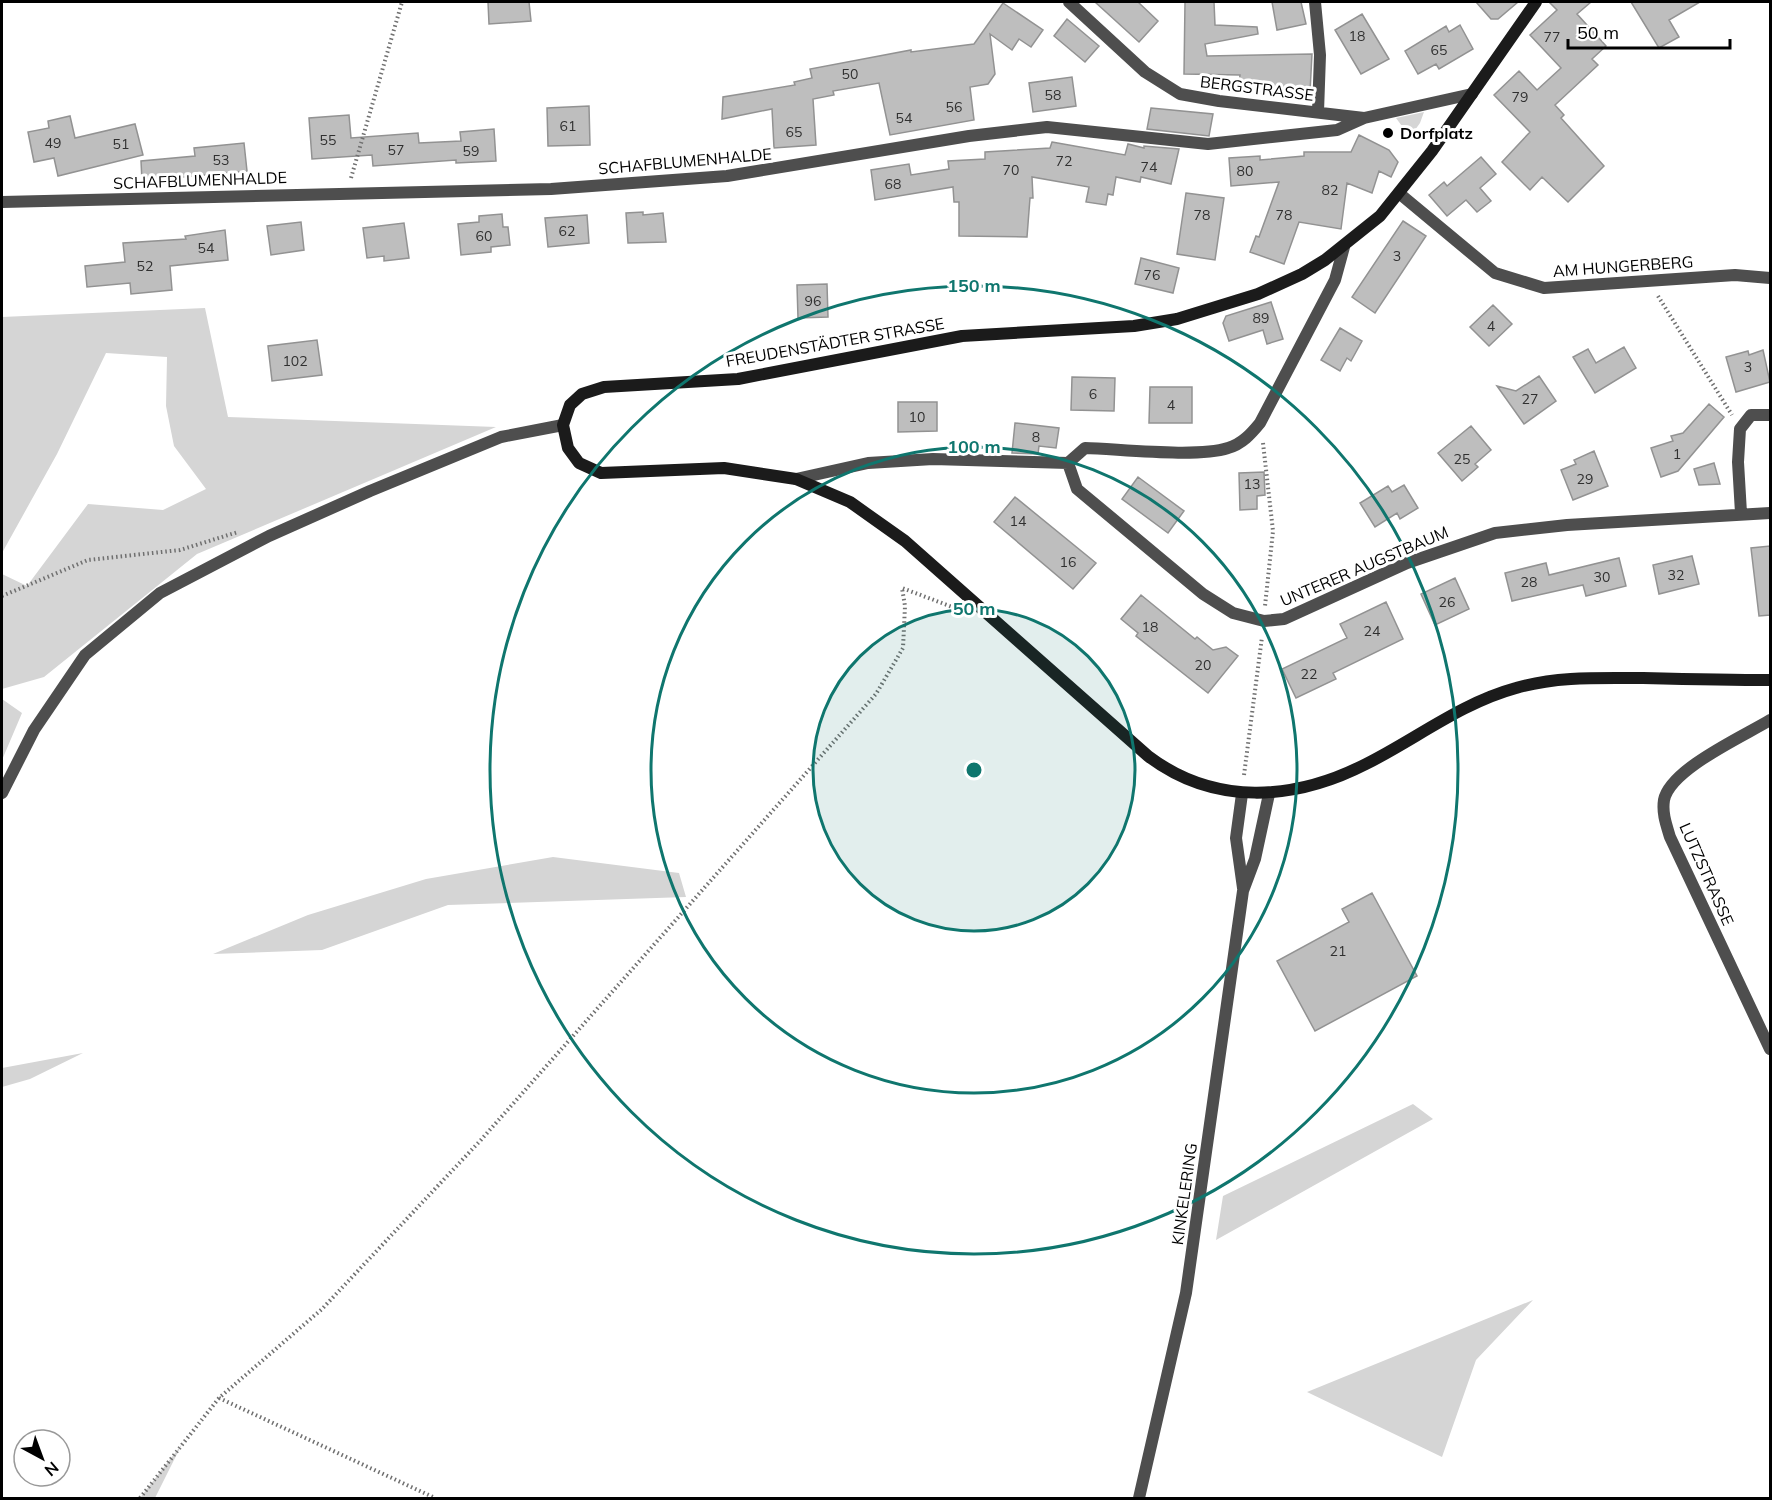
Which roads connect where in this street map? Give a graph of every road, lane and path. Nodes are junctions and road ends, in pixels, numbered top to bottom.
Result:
1 (402, 2) edge
2 (1069, 2) edge
3 (1315, 2) edge
4 (1536, 2) edge
5 (1472, 94) junction
6 (1318, 112) junction
7 (1364, 118) junction
8 (346, 193) junction
9 (1400, 194) junction
10 (2, 202) edge
11 (1344, 247) junction
12 (1770, 278) edge
13 (1649, 281) junction
14 (1770, 415) edge
15 (1260, 423) junction
16 (563, 425) junction
17 (1740, 429) junction
18 (1068, 463) junction
19 (796, 479) junction
20 (1741, 513) junction
21 (1770, 513) edge
22 (247, 529) dead end
23 (2, 596) edge
24 (979, 604) junction
25 (1264, 621) junction
26 (1770, 680) edge
27 (1770, 720) edge
28 (2, 793) edge
29 (1242, 794) junction
30 (1269, 794) junction
31 (1243, 891) junction
32 (1770, 1049) edge
33 (219, 1398) junction
34 (140, 1498) edge
35 (435, 1498) edge
36 (1139, 1498) edge

1 - 8 path
2 - 6 street, BERGSTRASSE
3 - 6 street
4 - 5 street, FREUDENSTÄDTER STRASSE
5 - 7 street, BERGSTRASSE
5 - 9 street, FREUDENSTÄDTER STRASSE
6 - 7 street, BERGSTRASSE
7 - 8 street, SCHAFBLUMENHALDE
8 - 10 street, SCHAFBLUMENHALDE
9 - 11 street, FREUDENSTÄDTER STRASSE
9 - 13 street, AM HUNGERBERG
11 - 15 street
11 - 16 street, FREUDENSTÄDTER STRASSE
12 - 13 street, AM HUNGERBERG
13 - 17 path
14 - 17 street
15 - 18 street
15 - 25 path
16 - 19 street
16 - 28 street
17 - 20 street
18 - 19 street
18 - 25 street, UNTERER AUGSTBAUM
19 - 24 street
20 - 21 street, UNTERER AUGSTBAUM
20 - 25 street, UNTERER AUGSTBAUM
22 - 23 path
24 - 29 street
24 - 33 path
25 - 29 path
26 - 30 street
27 - 32 street, LUTZSTRASSE
29 - 30 street
29 - 31 street, KINKELERING
30 - 31 street, KINKELERING
31 - 36 street, KINKELERING
33 - 34 path
33 - 35 path

